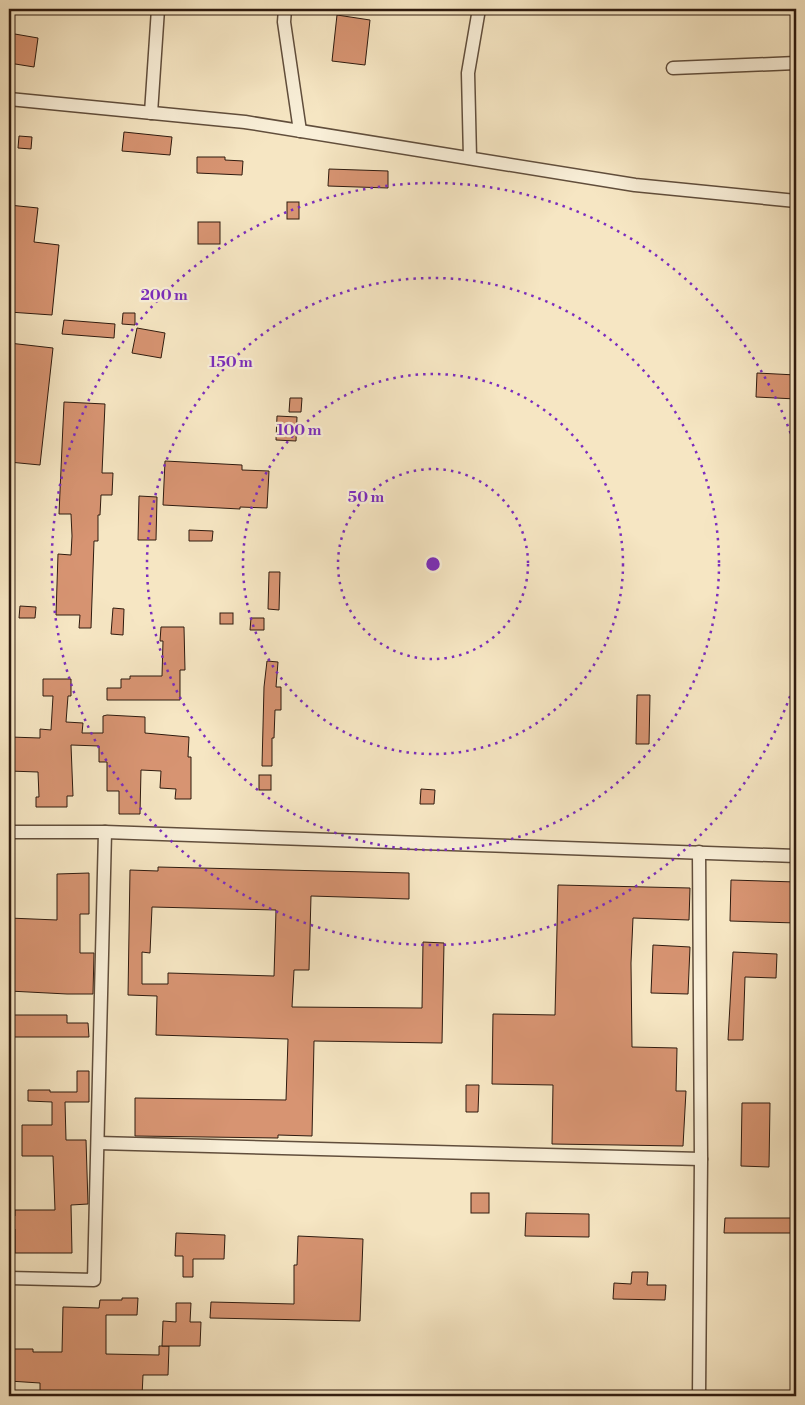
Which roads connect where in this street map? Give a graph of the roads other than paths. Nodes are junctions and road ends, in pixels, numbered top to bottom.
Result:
1 (158, 9) edge
2 (285, 9) edge
3 (479, 9) edge
4 (796, 63) edge
5 (673, 68) dead end
6 (9, 99) edge
7 (151, 113) junction
8 (300, 131) junction
9 (470, 158) junction
10 (796, 201) edge
11 (9, 832) edge
12 (105, 832) junction
13 (700, 852) junction
14 (796, 856) edge
15 (98, 1143) junction
16 (701, 1159) junction
17 (9, 1278) edge
18 (699, 1396) edge

1 - 7 street
2 - 8 street
3 - 9 street
4 - 5 street
6 - 7 street
7 - 8 street
8 - 9 street
9 - 10 street
11 - 12 street
12 - 13 street
12 - 15 street
13 - 14 street
13 - 16 street
15 - 16 street
15 - 17 street
16 - 18 street

